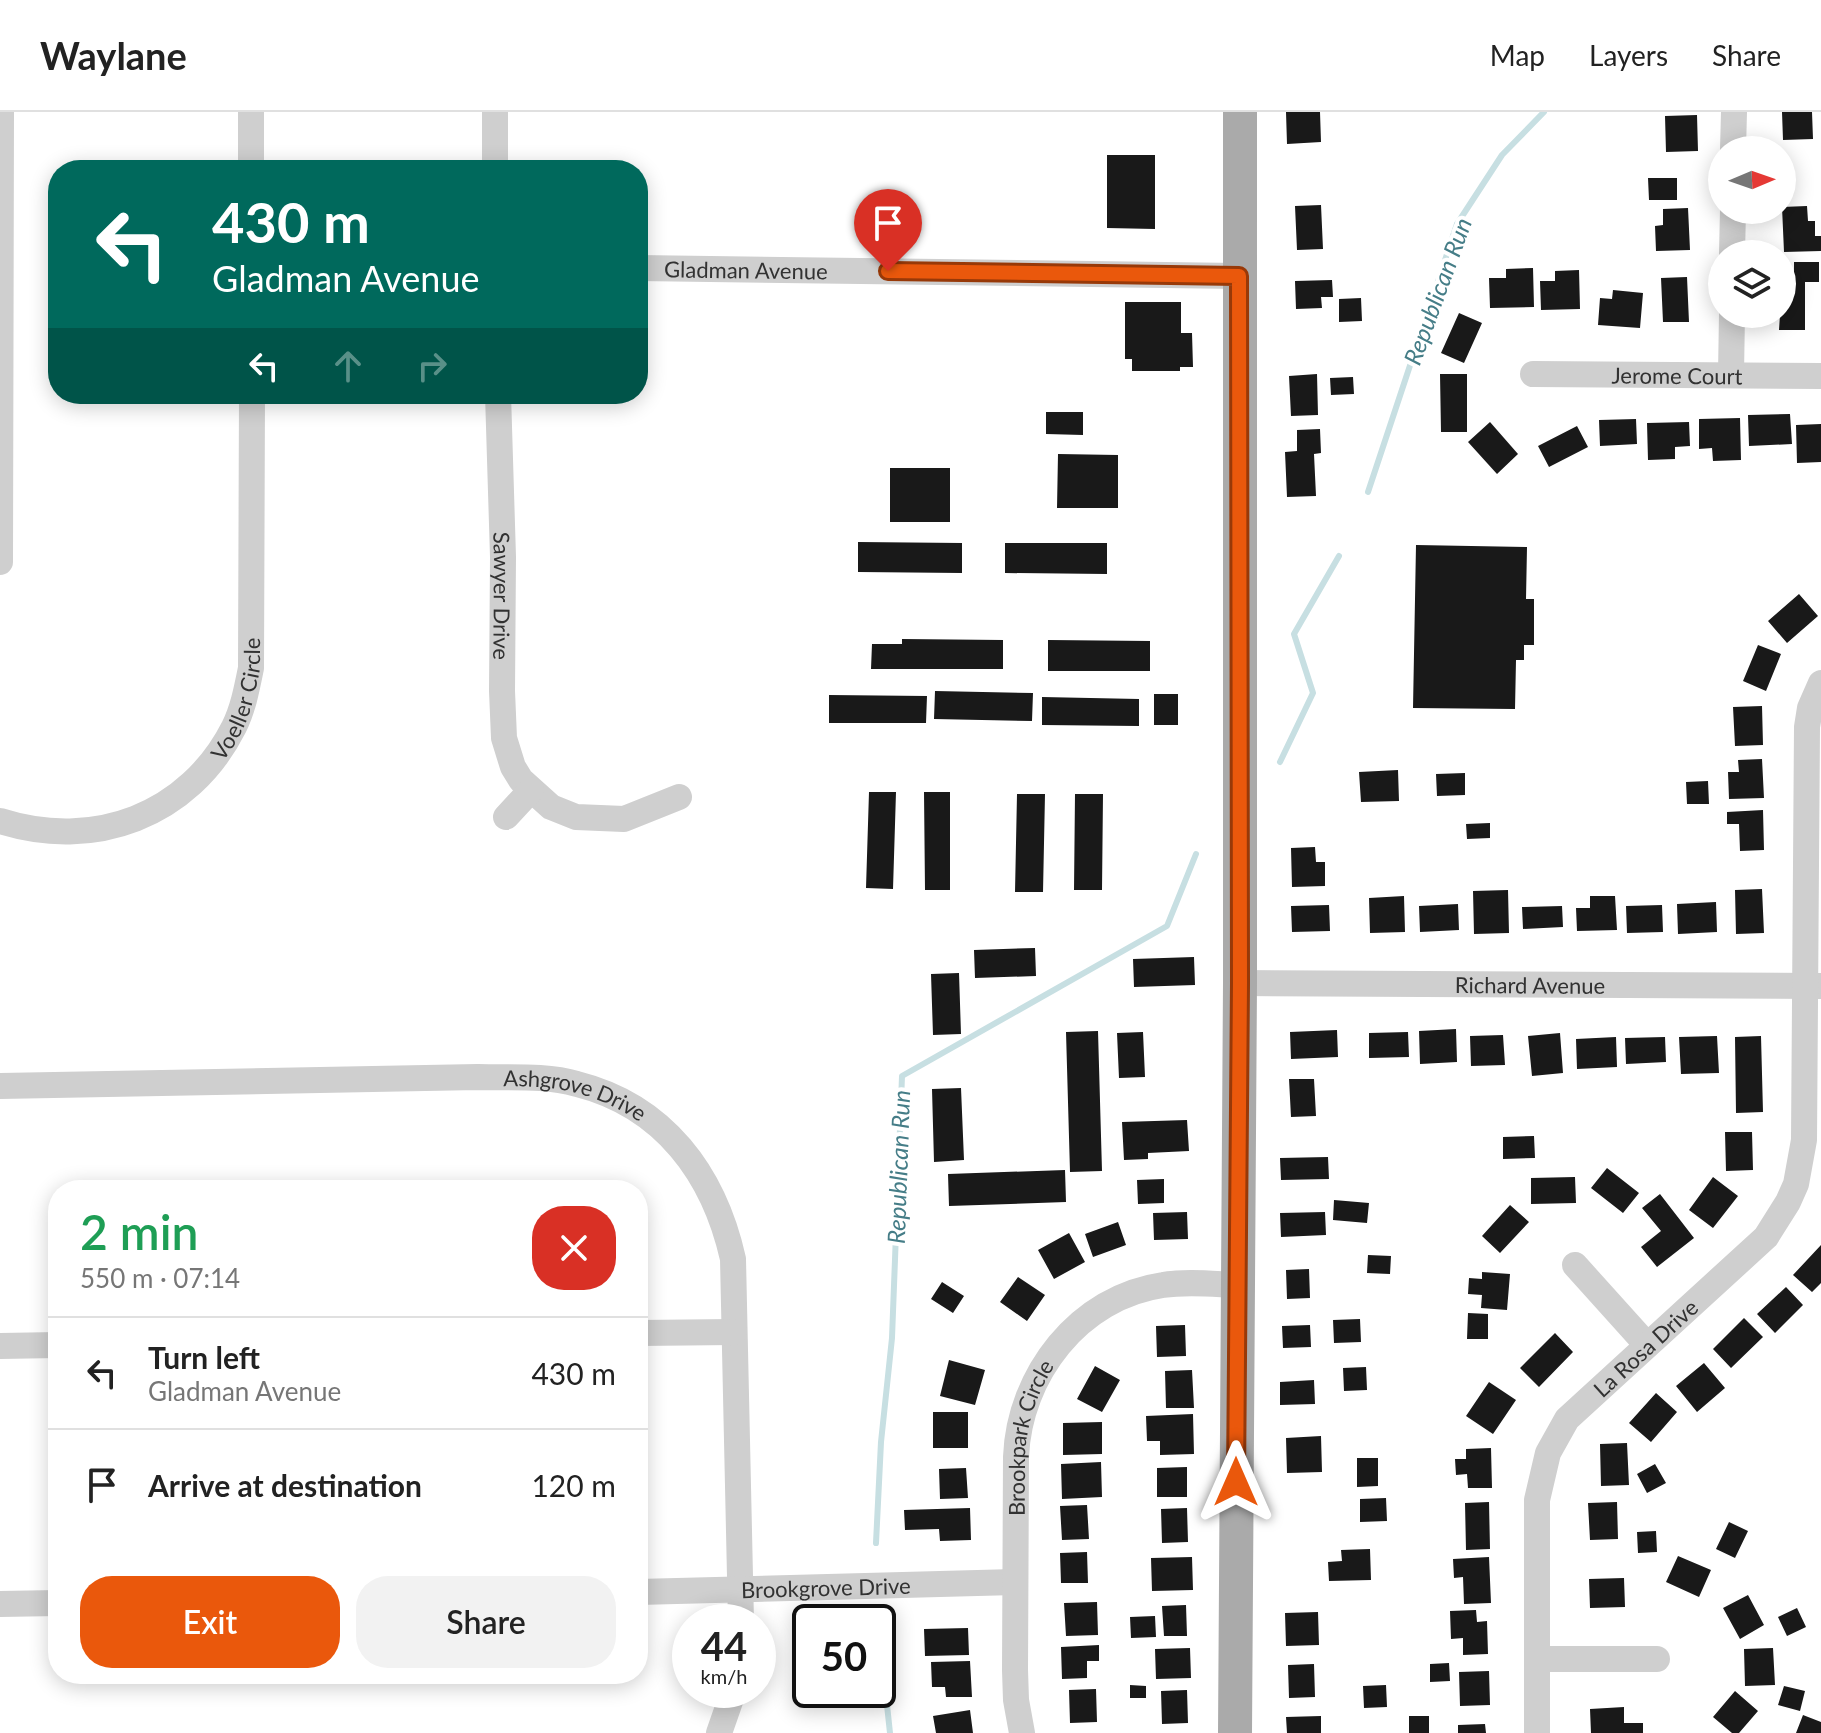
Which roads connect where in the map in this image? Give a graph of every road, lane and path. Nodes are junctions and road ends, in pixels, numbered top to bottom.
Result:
1 (1, 112) edge
2 (251, 112) edge
3 (495, 112) edge
4 (1240, 112) edge
5 (1734, 112) edge
6 (1733, 136) edge
7 (251, 160) edge
8 (495, 160) edge
9 (648, 268) edge
10 (1239, 276) junction
11 (1732, 328) edge
12 (1533, 374) dead end
13 (1731, 374) junction
14 (1821, 376) edge
15 (252, 404) edge
16 (498, 404) edge
17 (0, 562) edge
18 (1821, 683) edge
19 (531, 790) junction
20 (679, 797) dead end
21 (506, 817) dead end
22 (0, 821) edge
23 (1240, 983) junction
24 (1813, 985) edge
25 (0, 1086) edge
26 (1575, 1265) dead end
27 (1237, 1285) junction
28 (734, 1332) junction
29 (648, 1333) edge
30 (48, 1345) edge
31 (1647, 1345) junction
32 (0, 1346) edge
33 (1015, 1582) junction
34 (740, 1590) junction
35 (648, 1592) edge
36 (48, 1603) edge
37 (0, 1604) edge
38 (740, 1604) edge
39 (1538, 1659) junction
40 (1657, 1659) dead end
41 (728, 1708) edge
42 (719, 1733) edge
43 (1022, 1733) edge
44 (1235, 1733) edge
45 (1537, 1733) edge

1 - 17 street
2 - 7 street
3 - 8 street
4 - 10 main road
5 - 6 street
9 - 10 street, Gladman Avenue
10 - 23 main road
11 - 13 street
12 - 13 street, Jerome Court
13 - 14 street, Jerome Court
15 - 22 street, Voeller Circle
16 - 19 street, Sawyer Drive
18 - 24 street, La Rosa Drive
19 - 20 street
19 - 21 street
23 - 24 street, Richard Avenue
23 - 27 main road
24 - 31 street, La Rosa Drive
25 - 28 street, Ashgrove Drive
26 - 31 street
27 - 33 street, Brookpark Circle
27 - 44 main road
28 - 29 street
28 - 34 street, Ashgrove Drive
30 - 32 street
31 - 39 street, La Rosa Drive
33 - 34 street, Brookgrove Drive
33 - 43 street, Brookpark Circle
34 - 35 street, Brookgrove Drive
34 - 38 street, Ashgrove Drive
36 - 37 street
39 - 40 street
39 - 45 street, La Rosa Drive
41 - 42 street

